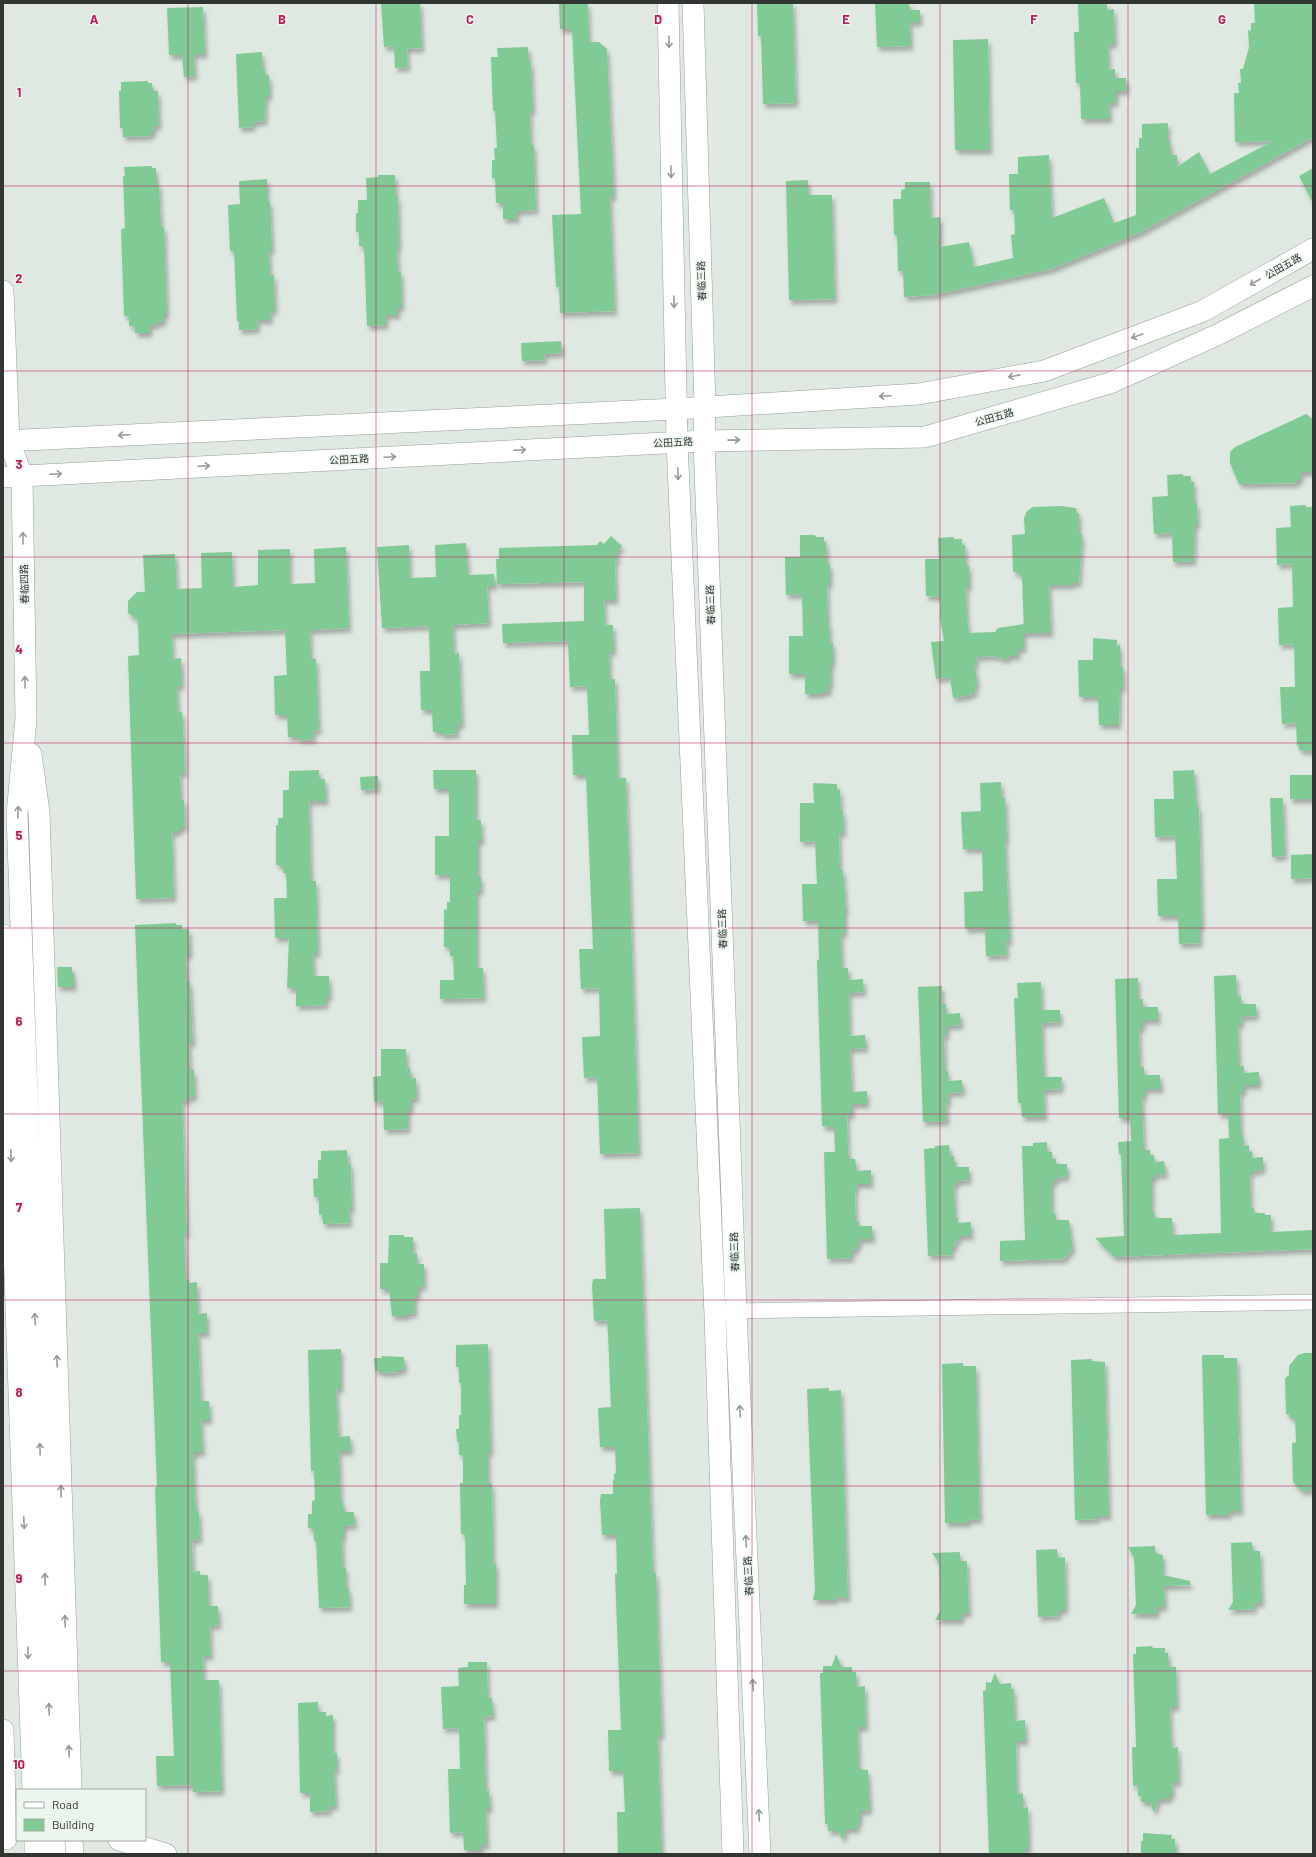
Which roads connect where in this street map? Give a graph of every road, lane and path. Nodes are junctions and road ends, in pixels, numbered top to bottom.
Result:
1 (668, 3) edge
2 (693, 3) edge
3 (1313, 249) edge
4 (1313, 286) edge
5 (3, 291) edge
6 (705, 407) junction
7 (676, 409) junction
8 (6, 441) edge
9 (704, 441) junction
10 (677, 442) junction
11 (12, 476) edge
12 (26, 719) junction
13 (3, 935) edge
14 (1313, 1302) edge
15 (736, 1311) junction
16 (715, 1315) junction
17 (3, 1730) edge
18 (33, 1789) edge
19 (52, 1789) edge
20 (71, 1789) edge
21 (8, 1810) edge
22 (5, 1838) edge
23 (35, 1841) edge
24 (54, 1841) edge
25 (72, 1841) edge
26 (122, 1841) edge
27 (35, 1854) edge
28 (55, 1854) edge
29 (73, 1854) edge
30 (166, 1854) edge
31 (733, 1854) edge
32 (760, 1854) edge

1 -> 7 street
2 - 6 street, 春临三路
3 -> 6 street, 公田五路
9 -> 4 street, 公田五路
5 - 8 street, 春临四路
6 - 7 street, 公田五路
6 - 9 street, 春临三路
7 -> 8 street, 公田五路
7 - 10 street
8 - 11 street, 春临四路
9 - 10 street, 公田五路
9 - 15 street, 春临三路
11 -> 10 street, 公田五路
10 -> 16 street
12 -> 11 street, 春临四路
19 -> 12 street, 春临四路
20 -> 12 street
13 -> 18 street
14 - 15 street
15 - 16 street
32 -> 15 street, 春临三路
16 - 31 street
17 - 21 street
21 - 22 street
22 - 28 street
23 - 27 street, bridge
24 - 28 street, bridge
25 - 29 street
26 - 30 street

